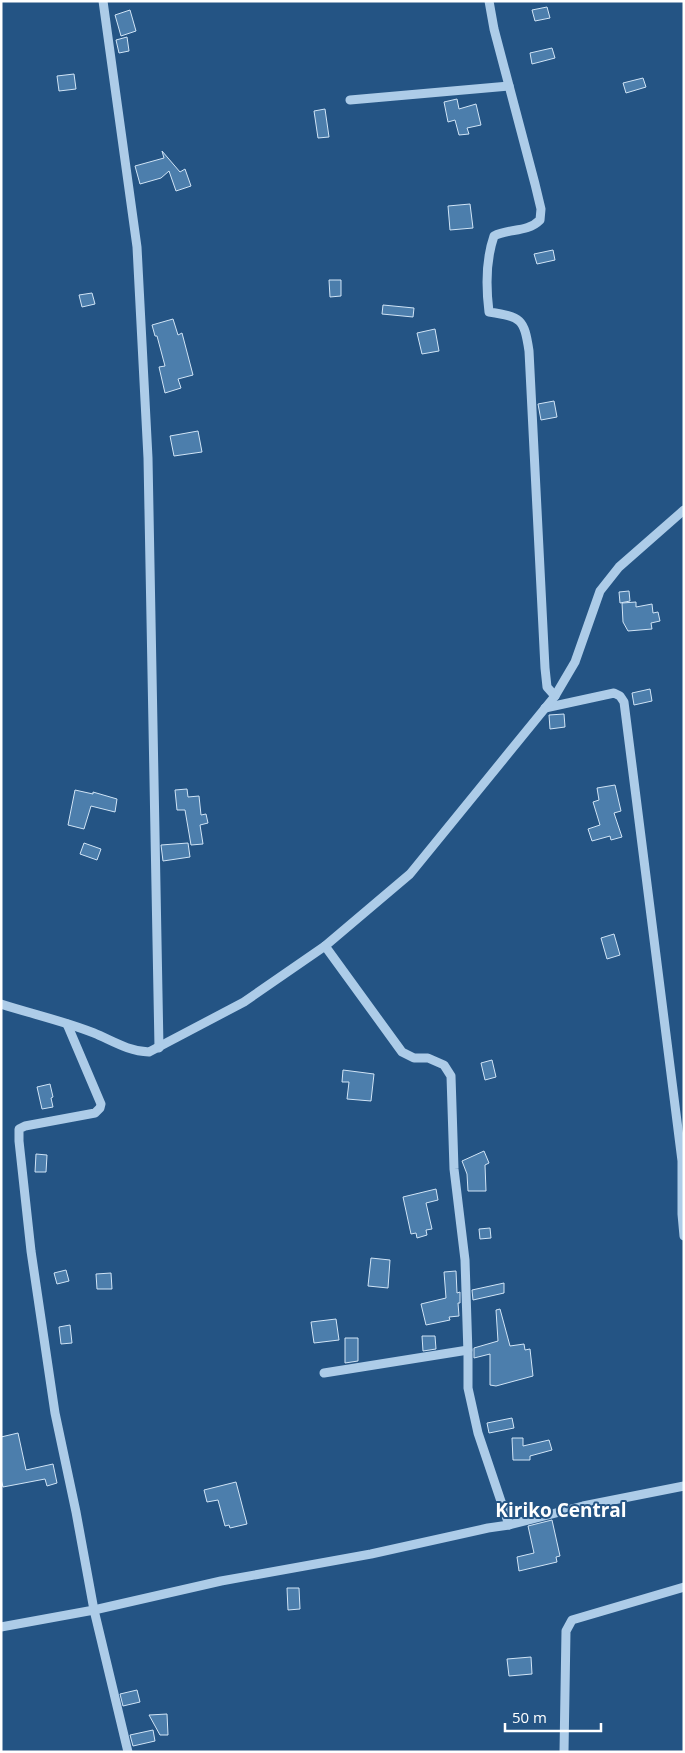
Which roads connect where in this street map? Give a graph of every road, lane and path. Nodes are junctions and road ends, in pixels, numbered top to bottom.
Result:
1 (102, 1) edge
2 (489, 1) edge
3 (509, 86) junction
4 (350, 100) dead end
5 (684, 510) edge
6 (555, 696) junction
7 (545, 708) junction
8 (326, 946) junction
9 (1, 1004) edge
10 (68, 1024) junction
11 (159, 1048) junction
12 (683, 1214) edge
13 (684, 1236) edge
14 (468, 1350) junction
15 (324, 1373) dead end
16 (684, 1486) edge
17 (509, 1525) junction
18 (684, 1587) edge
19 (94, 1610) junction
20 (1, 1627) edge
21 (128, 1752) edge
22 (564, 1752) edge

1 - 11 street
2 - 3 street
3 - 4 street
3 - 6 street
5 - 6 street
6 - 7 street
7 - 8 street
7 - 12 street
8 - 11 street
8 - 14 street
9 - 10 street
10 - 11 street
10 - 19 street
12 - 13 street
14 - 15 street
14 - 17 street
16 - 17 street
17 - 19 street
18 - 22 street
19 - 20 street
19 - 21 street

